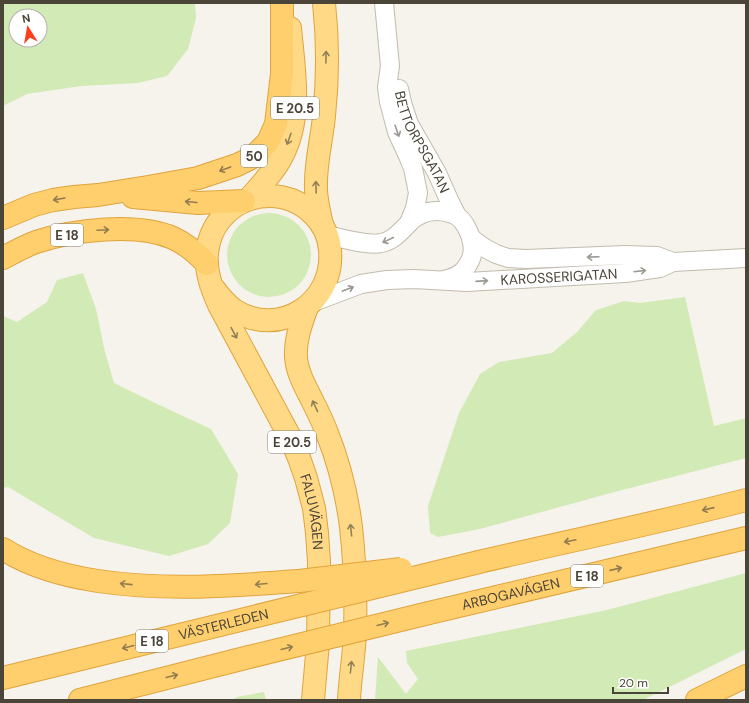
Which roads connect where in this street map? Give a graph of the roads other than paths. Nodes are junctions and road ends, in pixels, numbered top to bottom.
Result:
1 (282, 3) edge
2 (288, 3) edge
3 (324, 3) edge
4 (384, 3) edge
5 (390, 66) junction
6 (98, 194) junction
7 (246, 200) junction
8 (458, 216) junction
9 (3, 218) edge
10 (409, 223) junction
11 (324, 230) junction
12 (471, 238) junction
13 (3, 258) edge
14 (746, 258) edge
15 (673, 262) junction
16 (207, 264) junction
17 (443, 281) junction
18 (212, 285) junction
19 (309, 305) junction
20 (746, 500) edge
21 (746, 538) edge
22 (3, 549) edge
23 (480, 562) junction
24 (350, 634) junction
25 (746, 676) edge
26 (3, 678) edge
27 (80, 700) edge
28 (313, 700) edge
29 (349, 700) edge
30 (697, 700) edge

1 -> 6 highway, 50
2 -> 7 highway, E 20.5
11 -> 3 highway
4 - 5 street, BETTORPSGATAN
5 - 8 street, BETTORPSGATAN
5 -> 10 street, BETTORPSGATAN
7 -> 6 highway, 50
6 -> 9 highway, 50
7 - 11 highway, 50
7 - 16 highway, E 20.5
8 - 10 street
8 - 12 street, KAROSSERIGATAN
10 -> 11 street
11 - 19 highway, E 20.5
15 -> 12 street, KAROSSERIGATAN
12 - 17 street, KAROSSERIGATAN
13 -> 16 highway, E 18
14 - 15 street, KAROSSERIGATAN
17 -> 15 street, KAROSSERIGATAN
16 - 18 highway, E 20.5
19 -> 17 street, KAROSSERIGATAN
18 - 19 highway
18 -> 28 highway, FALUVÄGEN / E 20.5
24 -> 19 highway, E 20.5
20 -> 23 highway, E 18
24 -> 21 highway, ARBOGAVÄGEN / E 18, bridge
23 -> 22 highway, E 18, bridge
23 -> 26 highway, VÄSTERLEDEN / E 18, bridge
27 -> 24 highway, E 18, bridge
29 -> 24 highway, E 20.5
25 - 30 highway

